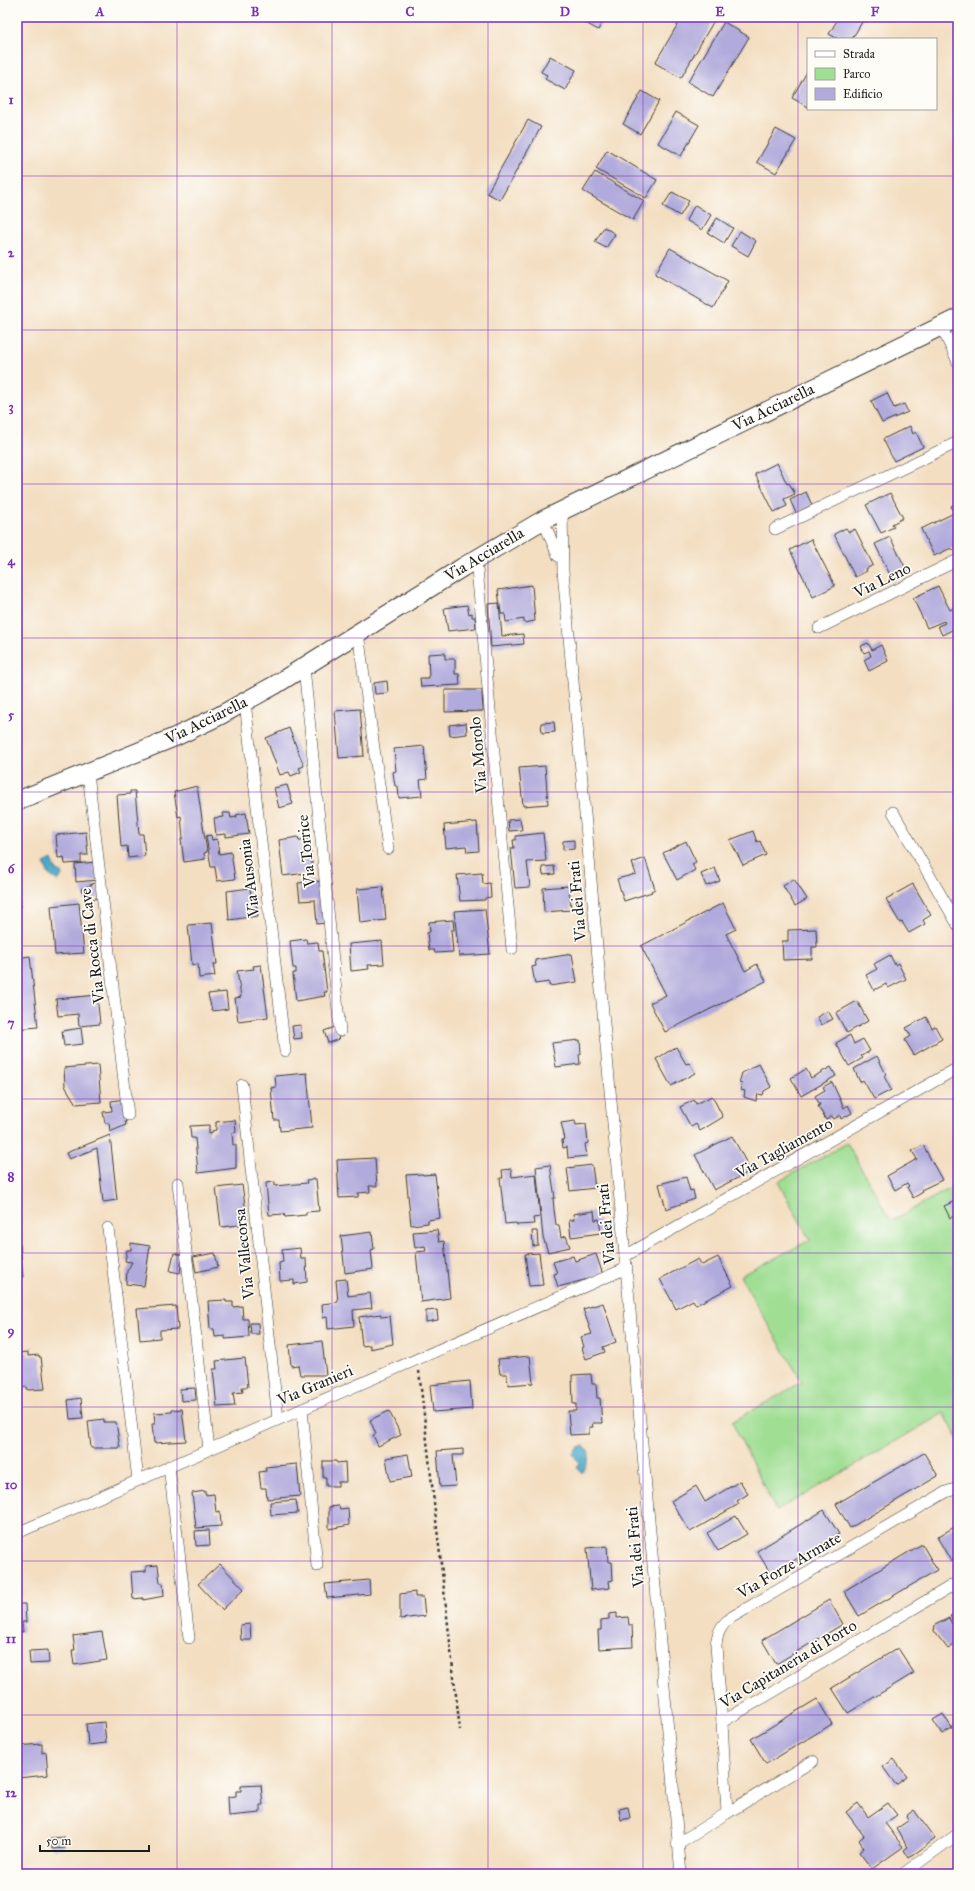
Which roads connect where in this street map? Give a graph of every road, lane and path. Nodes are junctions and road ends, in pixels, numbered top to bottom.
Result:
1 (958, 318) edge
2 (941, 326) junction
3 (958, 362) edge
4 (958, 442) edge
5 (562, 510) junction
6 (543, 520) junction
7 (776, 529) dead end
8 (476, 558) junction
9 (958, 560) edge
10 (563, 571) junction
11 (819, 628) dead end
12 (358, 633) junction
13 (304, 667) junction
14 (245, 702) junction
15 (88, 773) junction
16 (17, 800) edge
17 (893, 812) dead end
18 (388, 849) dead end
19 (958, 925) edge
20 (512, 949) dead end
21 (340, 1031) dead end
22 (285, 1051) dead end
23 (958, 1068) edge
24 (242, 1085) dead end
25 (128, 1115) dead end
26 (178, 1183) dead end
27 (108, 1228) dead end
28 (625, 1256) junction
29 (627, 1268) junction
30 (418, 1358) junction
31 (302, 1409) junction
32 (278, 1419) junction
33 (209, 1449) junction
34 (169, 1466) junction
35 (138, 1480) junction
36 (958, 1488) edge
37 (17, 1533) edge
38 (316, 1566) dead end
39 (958, 1582) edge
40 (189, 1638) dead end
41 (722, 1722) junction
42 (460, 1730) dead end
43 (813, 1761) dead end
44 (727, 1812) junction
45 (958, 1834) edge
46 (677, 1844) junction
47 (681, 1874) edge
48 (903, 1874) edge

1 - 2 main road, Via Acciarella
2 - 3 street
2 - 5 main road, Via Acciarella
4 - 7 street
5 - 6 main road, Via Acciarella
5 - 10 street, Via dei Frati
6 - 8 main road, Via Acciarella
6 - 10 street, Via dei Frati
8 - 12 main road, Via Acciarella
8 - 20 street, Via Morolo
9 - 11 street, Via Leno
10 - 28 street, Via dei Frati
12 - 13 main road, Via Acciarella
12 - 18 street
13 - 14 main road, Via Acciarella
13 - 21 street, Via Torrice
14 - 15 main road, Via Acciarella
14 - 22 street, Via Ausonia
15 - 16 main road, Via Acciarella
15 - 25 street, Via Rocca di Cave
17 - 19 street
23 - 28 street, Via Tagliamento
24 - 32 street, Via Vallecorsa
26 - 33 street
27 - 35 street
28 - 29 street, Via dei Frati
29 - 30 street, Via Granieri
29 - 46 street, Via dei Frati
30 - 31 street, Via Granieri
30 - 42 path
31 - 32 street, Via Granieri
31 - 38 street
32 - 33 street, Via Granieri
33 - 34 street, Via Granieri
34 - 35 street, Via Granieri
34 - 40 street
35 - 37 street, Via Granieri
36 - 41 street, Via Forze Armate
39 - 41 street, Via Capitaneria di Porto
41 - 44 street, Via Capitaneria di Porto
43 - 44 street
44 - 46 street
45 - 48 street
46 - 47 street, Via dei Frati

